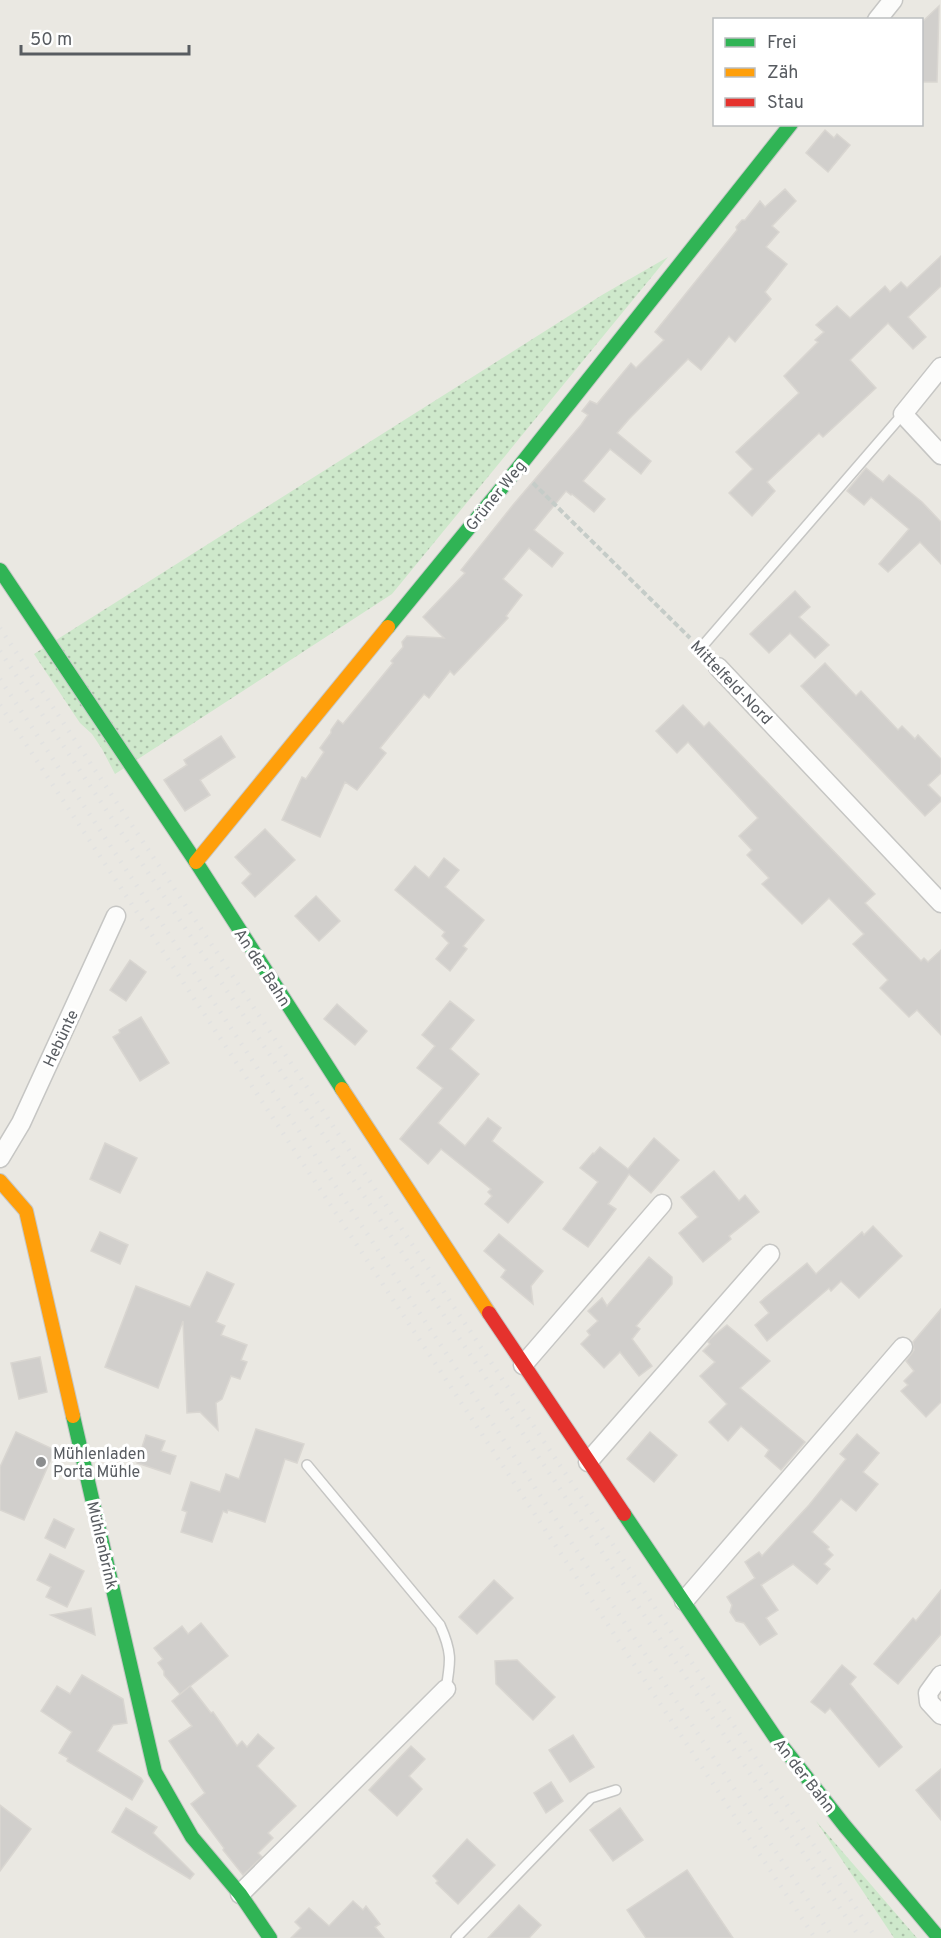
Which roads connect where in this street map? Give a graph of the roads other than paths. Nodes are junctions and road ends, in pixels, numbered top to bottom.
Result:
1 (893, 0) edge
2 (879, 18) edge
3 (789, 126) edge
4 (941, 367) edge
5 (903, 414) junction
6 (941, 455) edge
7 (0, 570) edge
8 (700, 649) road end
9 (718, 667) dead end
10 (196, 862) junction
11 (941, 903) edge
12 (116, 916) dead end
13 (0, 1158) edge
14 (0, 1181) edge
15 (662, 1204) dead end
16 (771, 1254) dead end
17 (903, 1347) dead end
18 (523, 1365) junction
19 (588, 1462) junction
20 (307, 1465) dead end
21 (684, 1601) junction
22 (941, 1675) edge
23 (446, 1689) joint
24 (941, 1715) edge
25 (616, 1790) dead end
26 (240, 1894) junction
27 (270, 1938) edge
28 (456, 1938) edge
29 (939, 1938) edge

1 - 2 street
3 - 10 street, Grüner Weg
4 - 5 street
5 - 6 street
5 - 8 lane
7 - 10 street, An der Bahn
9 - 11 street, Mittelfeld-Nord
10 - 18 street, An der Bahn
12 - 13 street, Hebünte
14 - 26 street, Mühlenbrink
15 - 18 street
16 - 19 street
17 - 21 street
18 - 19 street, An der Bahn
19 - 21 street, An der Bahn
20 - 23 lane
21 - 29 street, An der Bahn
22 - 24 street
23 - 26 street
25 - 28 lane
26 - 27 street, Mühlenbrink

